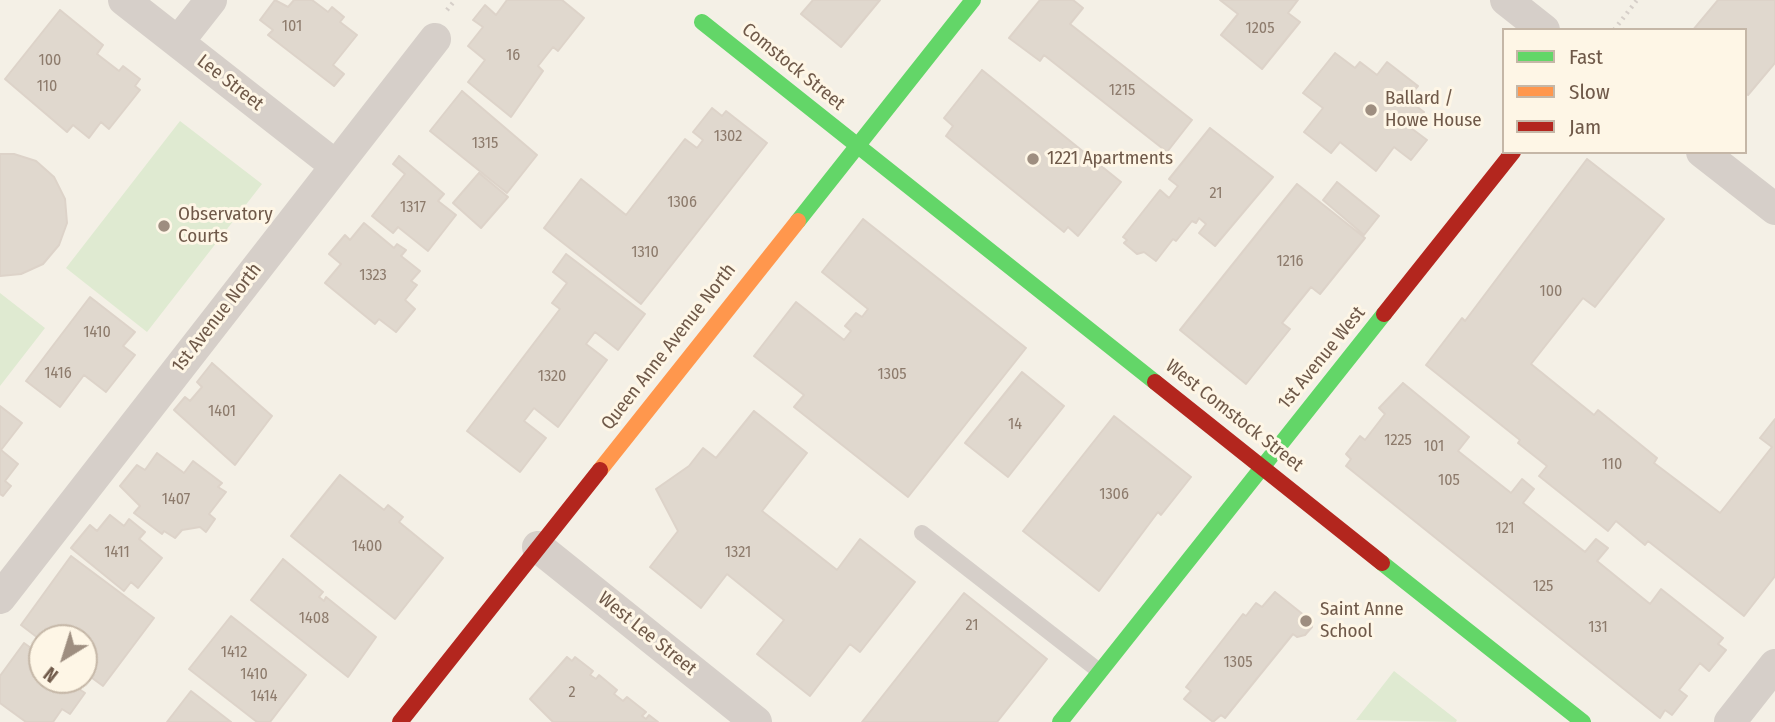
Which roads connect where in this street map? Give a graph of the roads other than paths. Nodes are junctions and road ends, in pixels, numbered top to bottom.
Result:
1 (124, 0) edge
2 (211, 0) edge
3 (973, 0) edge
4 (1506, 0) edge
5 (702, 22) dead end
6 (1541, 28) edge
7 (435, 39) dead end
8 (178, 42) junction
9 (857, 146) junction
10 (1511, 154) edge
11 (1705, 154) edge
12 (336, 166) junction
13 (1775, 209) edge
14 (1263, 465) junction
15 (922, 533) dead end
16 (538, 547) junction
17 (0, 598) edge
18 (1775, 665) edge
19 (1099, 671) junction
20 (400, 722) edge
21 (756, 722) edge
22 (1060, 722) edge
23 (1583, 722) edge
24 (1730, 722) edge

1 - 8 street, Lee Street
2 - 8 street
3 - 9 street, Queen Anne Avenue North
4 - 6 street
5 - 9 street, Comstock Street
7 - 12 street, 1st Avenue North
8 - 12 street, Lee Street
9 - 14 street, West Comstock Street
9 - 16 street, Queen Anne Avenue North
10 - 14 street, 1st Avenue West
11 - 13 street
12 - 17 street, 1st Avenue North
14 - 19 street, 1st Avenue West
14 - 23 street, West Comstock Street
15 - 19 lane
16 - 20 street, Queen Anne Avenue North
16 - 21 street, West Lee Street
18 - 24 street
19 - 22 street, 1st Avenue West

